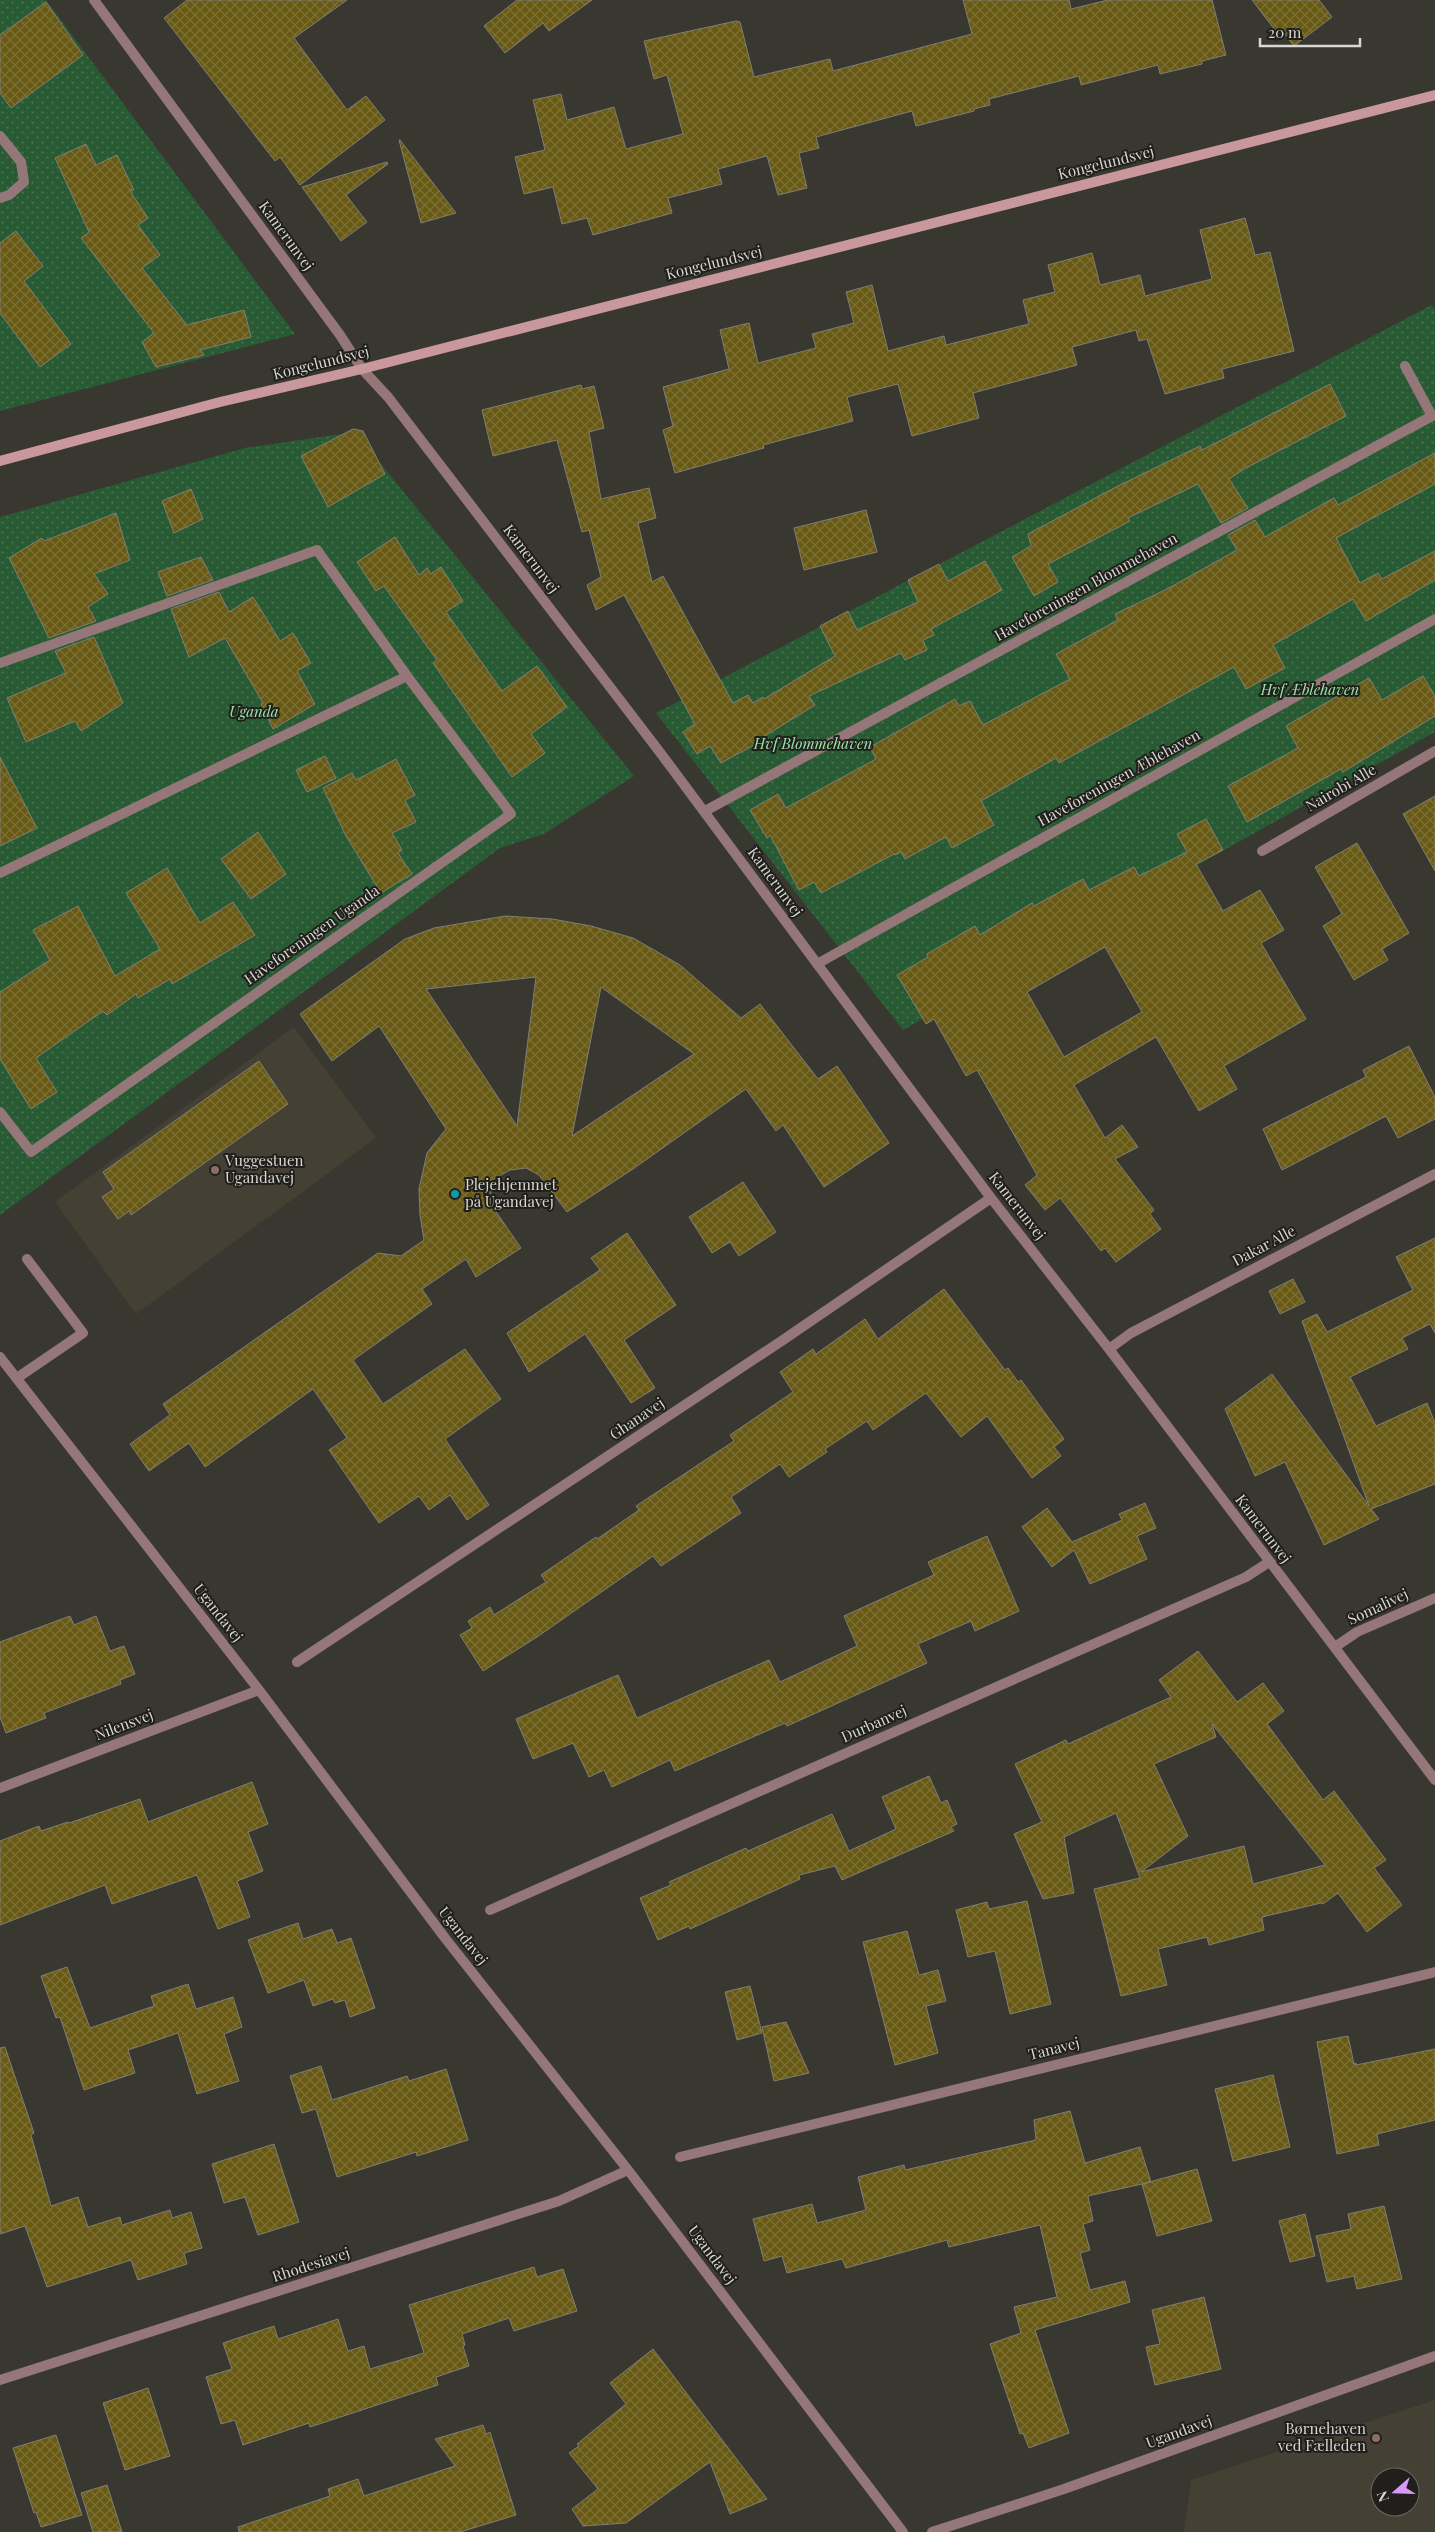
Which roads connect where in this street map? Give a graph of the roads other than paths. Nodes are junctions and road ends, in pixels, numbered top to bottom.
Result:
1 (94, 0) edge
2 (1435, 95) edge
3 (0, 136) edge
4 (0, 198) edge
5 (1405, 366) dead end
6 (362, 369) junction
7 (0, 461) edge
8 (1435, 619) edge
9 (0, 664) edge
10 (407, 676) junction
11 (1435, 751) edge
12 (704, 812) junction
13 (1262, 851) dead end
14 (0, 873) edge
15 (817, 964) junction
16 (0, 1112) edge
17 (1435, 1174) edge
18 (991, 1198) junction
19 (28, 1259) dead end
20 (1109, 1349) junction
21 (0, 1357) edge
22 (17, 1378) junction
23 (1269, 1562) junction
24 (1435, 1598) edge
25 (1335, 1647) junction
26 (297, 1662) dead end
27 (258, 1690) junction
28 (1435, 1780) edge
29 (0, 1788) edge
30 (490, 1910) dead end
31 (1435, 1972) edge
32 (680, 2157) dead end
33 (628, 2170) junction
34 (1435, 2356) edge
35 (0, 2380) edge
36 (903, 2532) edge
37 (932, 2532) edge

1 - 6 street, Kamerunvej
2 - 6 street, Kongelundsvej
3 - 4 street
5 - 12 street, Haveforeningen Blommehaven
6 - 7 street, Kongelundsvej
6 - 12 street, Kamerunvej
8 - 15 street, Haveforeningen Æblehaven
9 - 10 street, Haveforeningen Uganda
10 - 14 street
10 - 16 street, Haveforeningen Uganda
11 - 13 street, Nairobi Alle
12 - 15 street, Kamerunvej
15 - 18 street, Kamerunvej
17 - 20 street, Dakar Alle
18 - 20 street, Kamerunvej
18 - 26 street, Ghanavej
19 - 22 street
20 - 23 street, Kamerunvej
21 - 22 street, Ugandavej
22 - 27 street, Ugandavej
23 - 25 street, Kamerunvej
23 - 30 street, Durbanvej
24 - 25 street, Somalivej
25 - 28 street, Kamerunvej
27 - 29 street, Nilensvej
27 - 33 street, Ugandavej
31 - 32 street, Tanavej
33 - 35 street, Rhodesiavej
33 - 36 street, Ugandavej
34 - 37 street, Ugandavej

